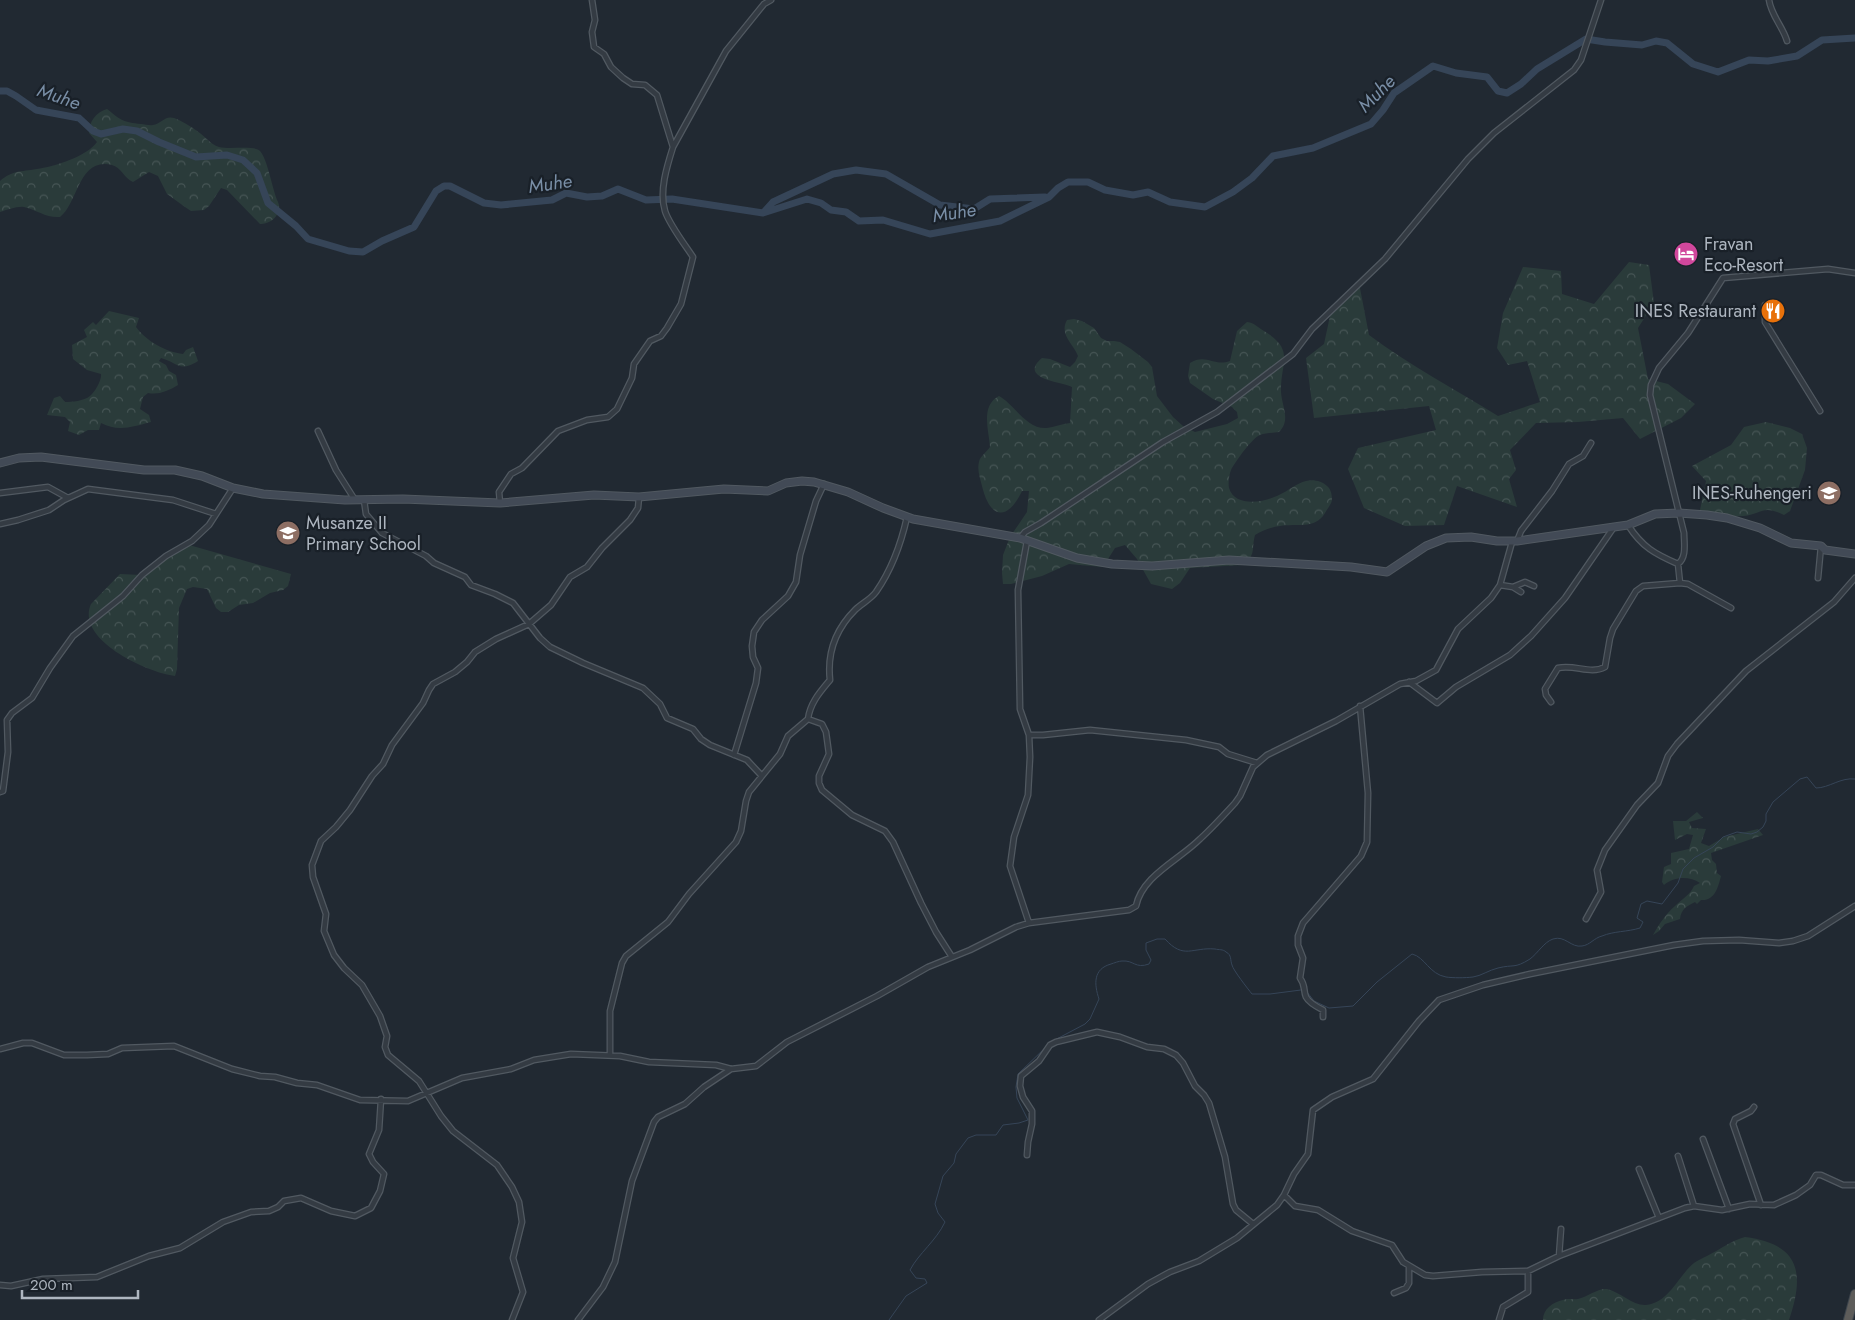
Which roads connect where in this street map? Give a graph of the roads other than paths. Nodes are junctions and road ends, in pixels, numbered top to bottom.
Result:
1 (592, 0) edge
2 (771, 0) edge
3 (1601, 0) edge
4 (1769, 0) edge
5 (1787, 41) dead end
6 (673, 147) junction
7 (1855, 273) edge
8 (1765, 305) dead end
9 (1820, 411) dead end
10 (318, 431) dead end
11 (1591, 444) dead end
12 (0, 463) edge
13 (824, 484) junction
14 (233, 488) junction
15 (0, 493) edge
16 (68, 498) junction
17 (639, 498) junction
18 (355, 500) junction
19 (364, 500) junction
20 (500, 503) junction
21 (1679, 513) junction
22 (216, 514) junction
23 (907, 517) junction
24 (0, 524) edge
25 (1628, 524) junction
26 (1614, 528) junction
27 (1023, 540) junction
28 (1514, 542) junction
29 (1821, 546) junction
30 (1855, 554) edge
31 (1678, 564) junction
32 (1818, 578) dead end
33 (1855, 578) edge
34 (1680, 583) junction
35 (1500, 585) junction
36 (1512, 586) junction
37 (1534, 586) dead end
38 (1521, 592) dead end
39 (1731, 608) dead end
40 (529, 624) junction
41 (1410, 682) junction
42 (1552, 702) dead end
43 (1360, 706) junction
44 (808, 719) junction
45 (1029, 735) junction
46 (734, 755) junction
47 (1257, 763) junction
48 (761, 776) junction
49 (0, 792) edge
50 (1855, 906) edge
51 (1586, 919) dead end
52 (1029, 923) junction
53 (1593, 954) dead end
54 (952, 957) junction
55 (1592, 961) junction
56 (1323, 1017) dead end
57 (0, 1049) edge
58 (610, 1055) junction
59 (731, 1070) junction
60 (426, 1094) junction
61 (381, 1099) junction
62 (1754, 1107) dead end
63 (1702, 1138) dead end
64 (1028, 1155) dead end
65 (1678, 1156) dead end
66 (1640, 1169) dead end
67 (1855, 1186) edge
68 (1284, 1195) junction
69 (1761, 1205) junction
70 (1694, 1206) junction
71 (1729, 1209) junction
72 (1659, 1218) junction
73 (1253, 1224) junction
74 (1561, 1229) dead end
75 (1559, 1256) junction
76 (1409, 1266) junction
77 (1528, 1271) junction
78 (0, 1285) edge
79 (1394, 1293) dead end
80 (1855, 1294) edge
81 (512, 1320) edge
82 (578, 1320) edge
83 (1099, 1320) edge
84 (1499, 1320) edge
85 (1848, 1320) edge

1 - 6 street
2 - 6 street
3 - 27 street
4 - 5 street
6 - 20 street
7 - 21 street
8 - 9 street
10 - 18 street
11 - 28 street
12 - 14 main road
13 - 17 main road
13 - 23 main road
13 - 46 street
14 - 18 main road
14 - 22 street
15 - 16 street
16 - 22 street
16 - 24 street
17 - 20 main road
17 - 40 street
18 - 19 main road
19 - 20 main road
19 - 40 street
21 - 25 main road
21 - 29 main road
21 - 31 street
22 - 49 street
23 - 27 main road
23 - 44 street
25 - 26 main road
25 - 31 street
26 - 28 main road
26 - 41 street
27 - 28 main road
27 - 45 street
28 - 35 street
29 - 30 main road
29 - 32 street
31 - 34 street
33 - 51 street
34 - 39 street
34 - 42 street
35 - 36 street
35 - 41 street
36 - 37 street
36 - 38 street
40 - 46 street
40 - 60 street
41 - 43 street
43 - 47 street
43 - 56 street
44 - 48 street
44 - 54 street
45 - 47 street
45 - 52 street
46 - 48 street
47 - 52 street
48 - 58 street
50 - 55 street
52 - 54 street
53 - 55 street
54 - 59 street
55 - 68 street
57 - 61 street
58 - 59 street
58 - 60 street
59 - 82 street
60 - 61 street
60 - 81 street
61 - 78 street
62 - 69 street
63 - 71 street
64 - 73 street
65 - 70 street
66 - 72 street
67 - 69 street
68 - 73 street
68 - 76 street
69 - 71 street
70 - 71 street
70 - 72 street
72 - 75 street
73 - 83 street
74 - 75 street
75 - 77 street
76 - 77 street
76 - 79 street
77 - 84 street
80 - 85 highway

